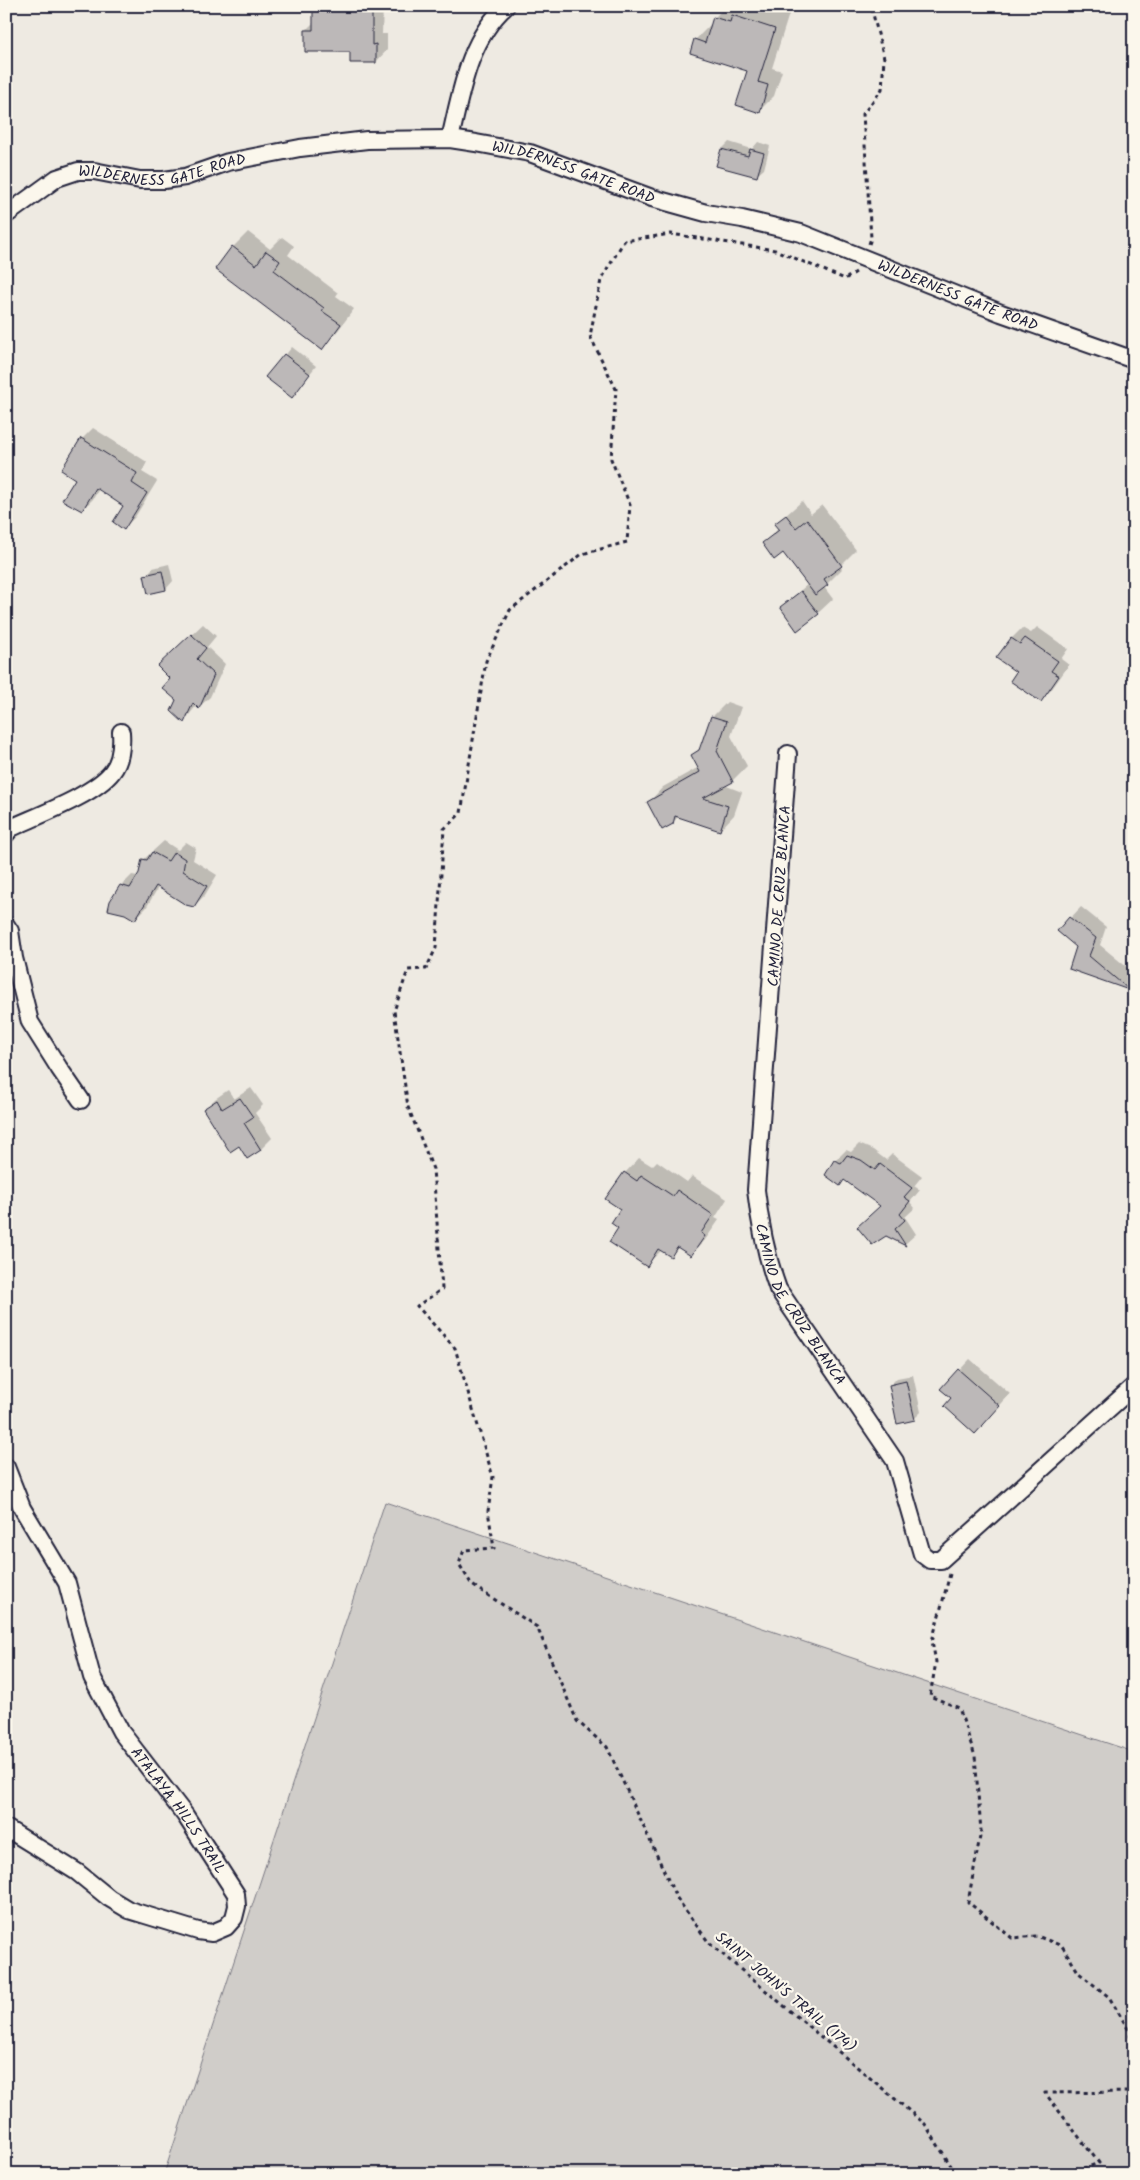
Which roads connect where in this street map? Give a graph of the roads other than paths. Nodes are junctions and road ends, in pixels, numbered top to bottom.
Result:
1 (506, 6) edge
2 (450, 139) junction
3 (6, 215) edge
4 (1134, 360) edge
5 (121, 732) dead end
6 (788, 754) dead end
7 (6, 834) edge
8 (6, 925) edge
9 (81, 1100) dead end
10 (1134, 1386) edge
11 (6, 1466) edge
12 (6, 1828) edge

1 - 2 street
2 - 3 street, WILDERNESS GATE ROAD
2 - 4 street, WILDERNESS GATE ROAD
5 - 7 street
6 - 10 street, CAMINO DE CRUZ BLANCA
8 - 9 street
11 - 12 street, ATALAYA HILLS TRAIL

